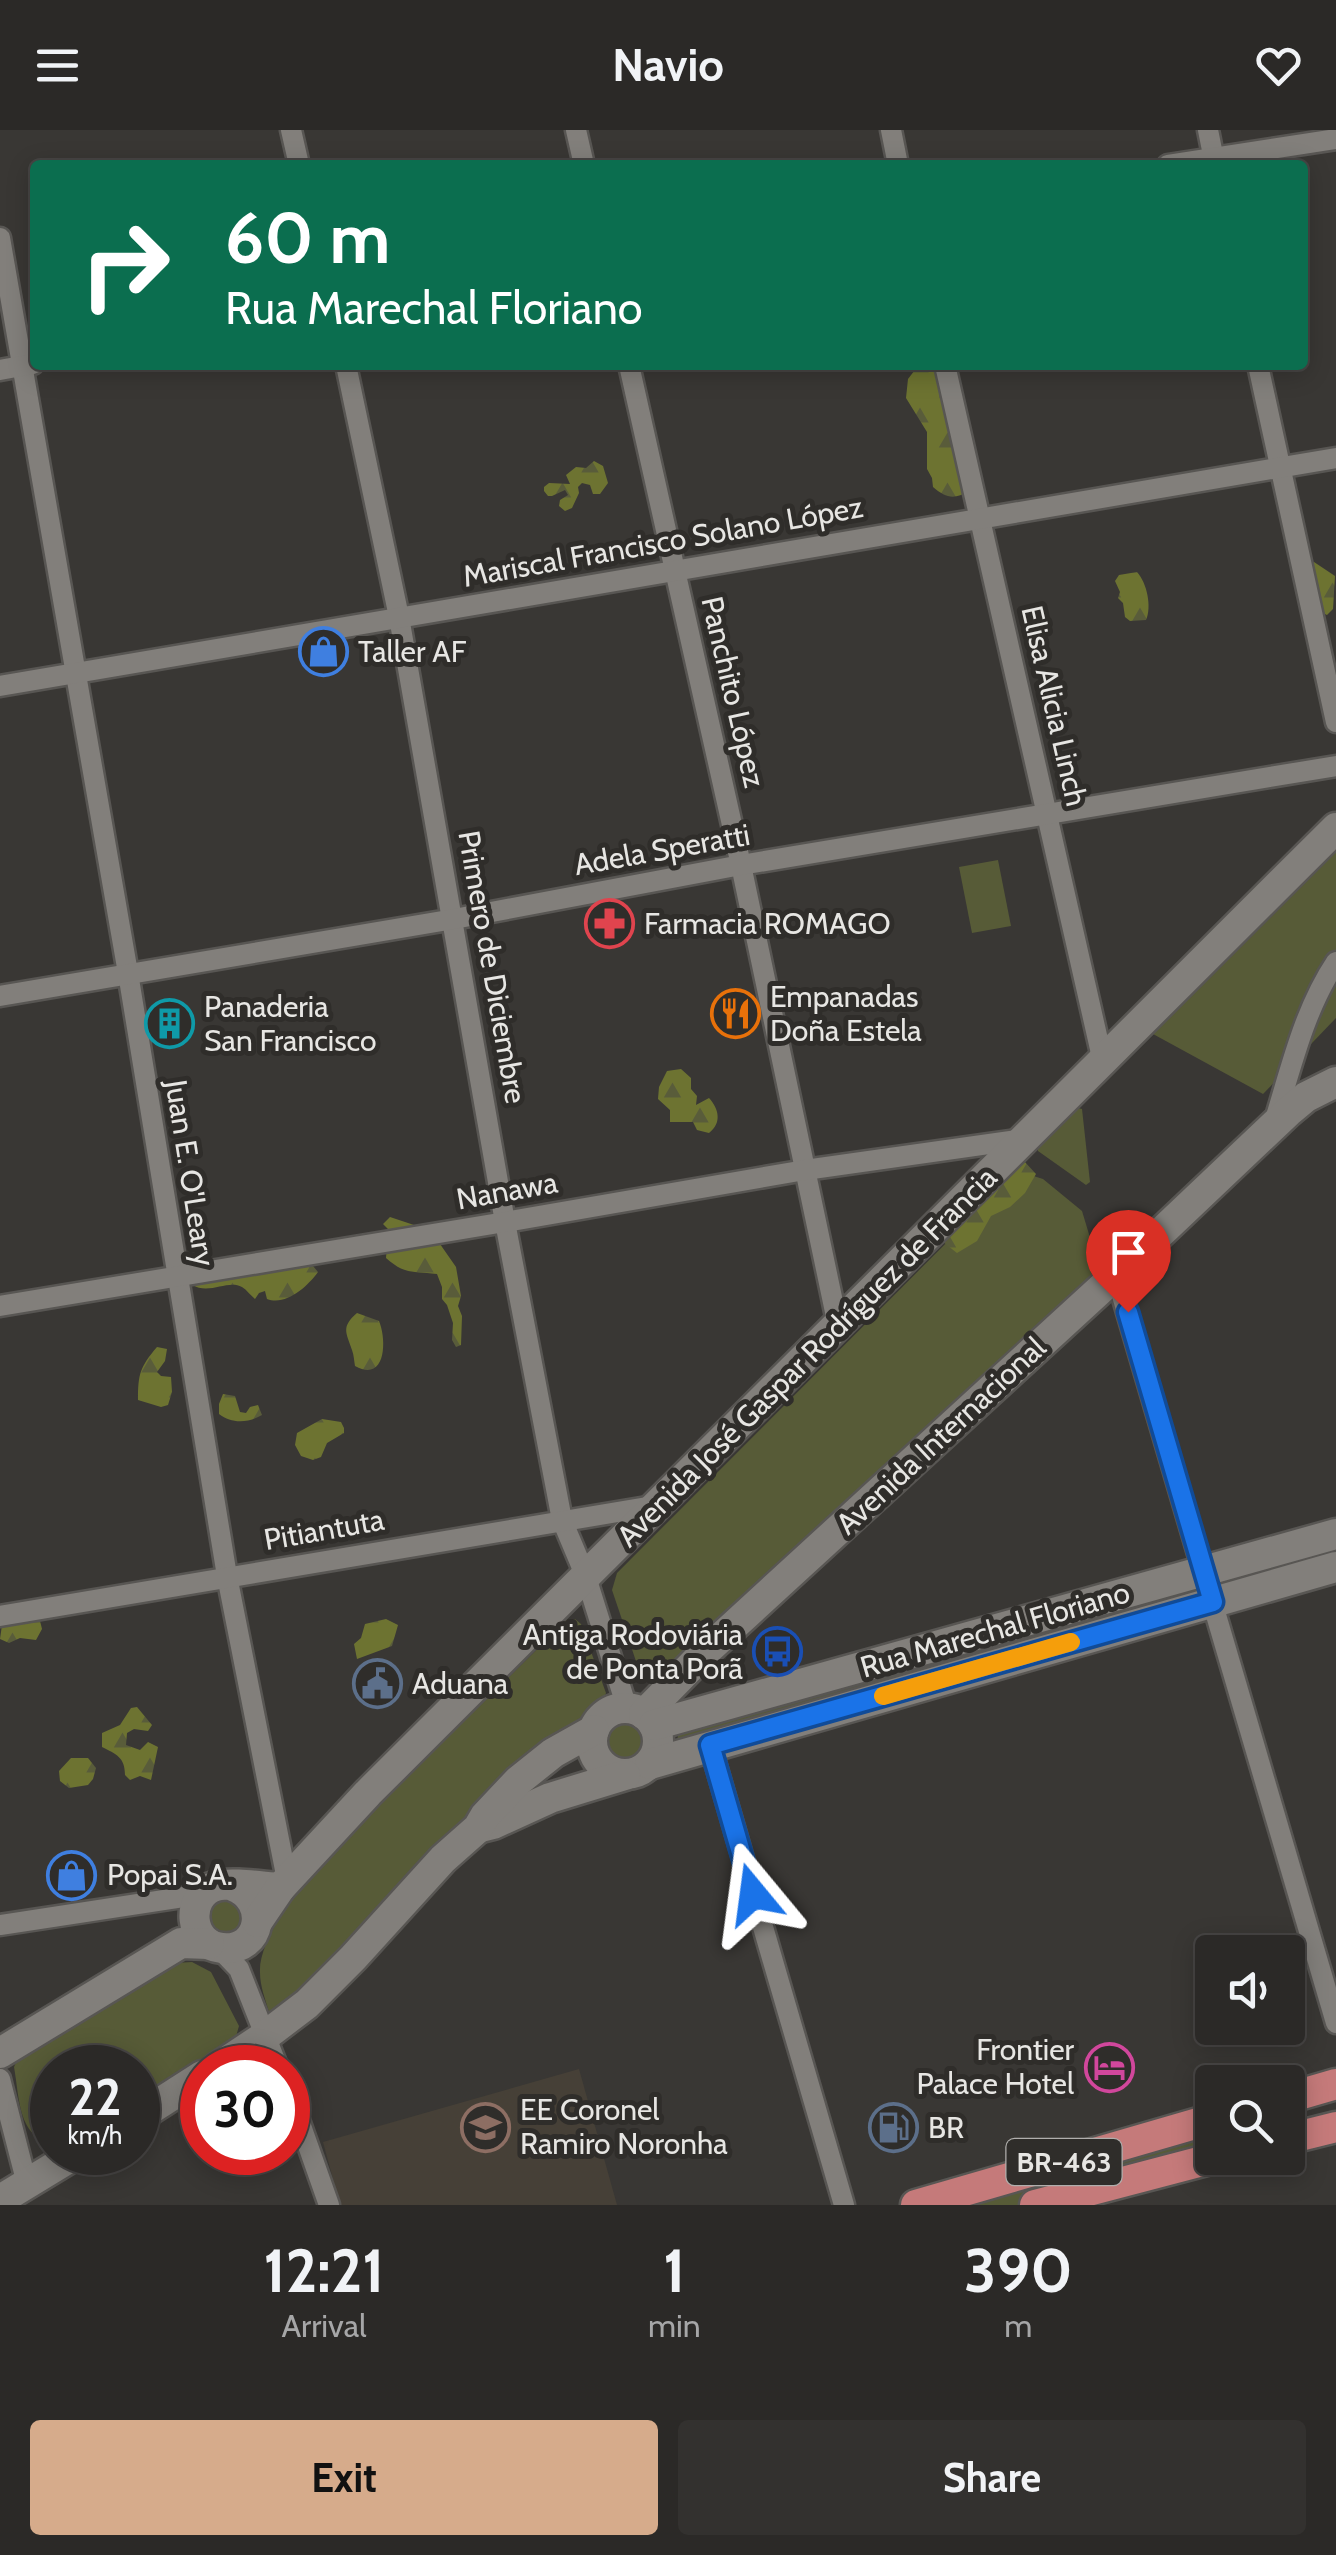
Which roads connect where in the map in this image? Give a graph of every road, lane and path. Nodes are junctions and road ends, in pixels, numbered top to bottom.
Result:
1 (291, 130) edge
2 (576, 130) edge
3 (890, 130) edge
4 (1208, 130) edge
5 (1336, 139) edge
6 (298, 160) edge
7 (583, 160) edge
8 (897, 160) edge
9 (1214, 160) edge
10 (1220, 160) edge
11 (0, 238) edge
12 (29, 365) edge
13 (0, 370) edge
14 (347, 370) edge
15 (630, 370) edge
16 (946, 370) edge
17 (1259, 370) edge
18 (1336, 458) edge
19 (1280, 468) junction
20 (981, 519) junction
21 (675, 570) junction
22 (400, 617) junction
23 (76, 674) junction
24 (0, 686) edge
25 (1336, 722) edge
26 (1336, 766) edge
27 (1047, 813) junction
28 (1336, 828) edge
29 (741, 866) junction
30 (454, 918) junction
31 (1336, 962) edge
32 (128, 973) junction
33 (0, 996) edge
34 (1104, 1062) junction
35 (1333, 1083) edge
36 (1272, 1127) junction
37 (1026, 1139) junction
38 (805, 1170) junction
39 (506, 1222) junction
40 (176, 1275) junction
41 (1116, 1275) junction
42 (0, 1306) edge
43 (838, 1326) junction
44 (659, 1504) junction
45 (562, 1520) junction
46 (1336, 1534) edge
47 (1336, 1566) edge
48 (1205, 1572) junction
49 (227, 1576) junction
50 (586, 1577) junction
51 (1213, 1602) junction
52 (0, 1616) edge
53 (642, 1716) junction
54 (594, 1730) junction
55 (710, 1745) junction
56 (638, 1769) junction
57 (478, 1828) junction
58 (284, 1884) junction
59 (233, 1886) junction
60 (0, 1925) edge
61 (254, 1928) junction
62 (201, 1929) junction
63 (1336, 2022) edge
64 (265, 2036) junction
65 (251, 2045) edge
66 (269, 2045) edge
67 (0, 2052) edge
68 (0, 2078) edge
69 (1336, 2084) edge
70 (1305, 2093) edge
71 (1195, 2124) edge
72 (1336, 2127) edge
73 (1305, 2135) edge
74 (310, 2151) edge
75 (1195, 2163) edge
76 (42, 2175) edge
77 (27, 2184) junction
78 (0, 2200) edge
79 (329, 2205) edge
80 (844, 2205) edge
81 (916, 2205) edge
82 (1035, 2205) edge

1 - 6 street
2 - 7 street
3 - 8 street
4 - 9 street
5 - 10 street
11 - 12 street, Juan E. O'Leary
12 - 13 street
12 - 23 street, Juan E. O'Leary
14 - 22 street, Primero de Diciembre
15 - 21 street, Panchito López
16 - 20 street, Elisa Alicia Linch
17 - 19 street
18 - 19 street, Mariscal Francisco Solano López
19 - 20 street, Mariscal Francisco Solano López
19 - 25 street
20 - 21 street, Mariscal Francisco Solano López
20 - 27 street, Elisa Alicia Linch
21 - 22 street, Mariscal Francisco Solano López
21 - 29 street, Panchito López
22 - 23 street, Mariscal Francisco Solano López
22 - 30 street, Primero de Diciembre
23 - 24 street, Mariscal Francisco Solano López
23 - 32 street, Juan E. O'Leary
26 - 27 street, Adela Speratti
27 - 29 street, Adela Speratti
27 - 34 street, Elisa Alicia Linch
28 - 34 main road, Avenida José Gaspar Rodríguez de Francia
29 - 30 street, Adela Speratti
29 - 38 street, Panchito López
30 - 32 street, Adela Speratti
30 - 39 street, Primero de Diciembre
31 - 36 street
32 - 33 street, Adela Speratti
32 - 40 street, Juan E. O'Leary
34 - 37 main road, Avenida José Gaspar Rodríguez de Francia
35 - 36 main road, Avenida Internacional
36 - 41 main road, Avenida Internacional
37 - 38 street, Nanawa
37 - 43 main road, Avenida José Gaspar Rodríguez de Francia
38 - 39 street, Nanawa
38 - 43 street, Panchito López
39 - 40 street, Nanawa
39 - 45 street, Primero de Diciembre
40 - 42 street, Nanawa
40 - 49 street, Juan E. O'Leary
41 - 48 street
41 - 53 main road, Avenida Internacional
43 - 44 main road, Avenida José Gaspar Rodríguez de Francia
44 - 45 street, Pitiantuta
44 - 50 main road, Avenida José Gaspar Rodríguez de Francia
45 - 49 street, Pitiantuta
45 - 50 street, Primero de Diciembre
46 - 48 main road, Rua Marechal Floriano
47 - 51 main road, Rua Marechal Floriano
48 - 51 street
48 - 53 main road, Rua Marechal Floriano
49 - 52 street, Pitiantuta
49 - 58 street, Juan E. O'Leary
50 - 53 street, Primero de Diciembre
50 - 58 main road, Avenida José Gaspar Rodríguez de Francia
51 - 55 main road, Rua Marechal Floriano
51 - 63 street
53 - 54 main road
53 - 56 main road
54 - 56 main road
54 - 57 main road
55 - 56 main road, Rua Marechal Floriano
55 - 80 street
56 - 57 main road, Rua Marechal Floriano
57 - 64 main road
58 - 59 main road
58 - 61 main road, Avenida José Gaspar Rodríguez de Francia
59 - 61 main road
59 - 62 main road
60 - 62 street
61 - 62 main road
62 - 64 street
62 - 67 main road
64 - 65 main road
64 - 66 street
68 - 77 street
69 - 70 main road
71 - 81 main road, BR-463
72 - 73 main road
74 - 79 street
75 - 82 main road, BR-463
76 - 77 main road
77 - 78 main road

